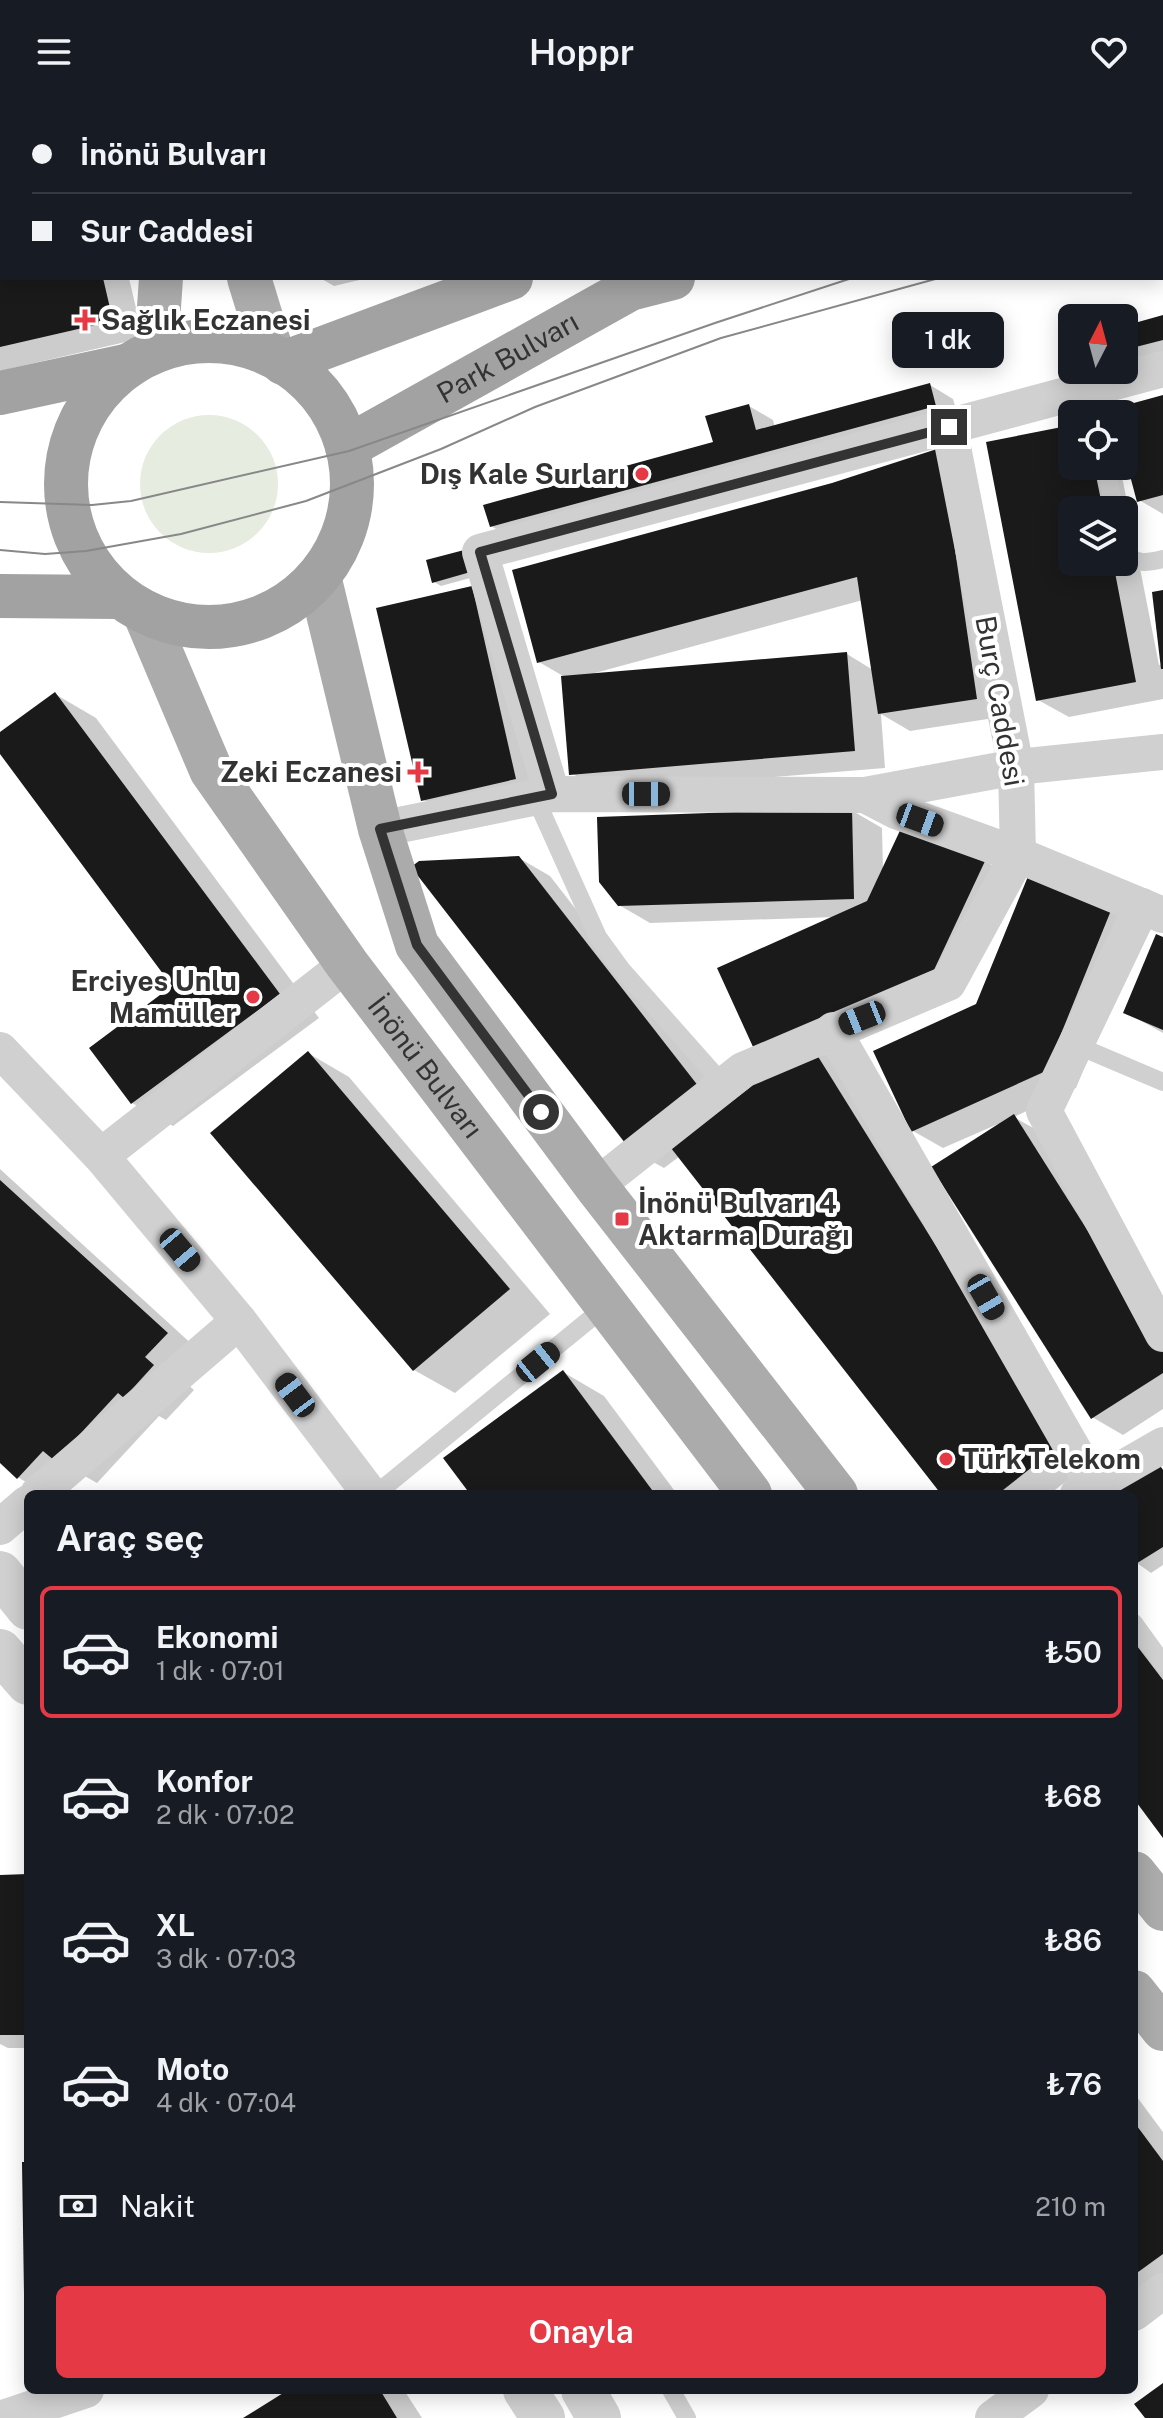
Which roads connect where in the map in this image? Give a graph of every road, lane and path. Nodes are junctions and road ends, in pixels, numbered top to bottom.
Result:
1 (161, 280) edge
2 (250, 280) edge
3 (505, 280) edge
4 (665, 280) edge
5 (143, 358) junction
6 (278, 360) junction
7 (1163, 369) edge
8 (0, 393) edge
9 (1096, 400) edge
10 (1058, 407) edge
11 (949, 427) junction
12 (347, 447) junction
13 (1163, 559) edge
14 (1138, 562) edge
15 (319, 576) junction
16 (0, 596) edge
17 (132, 604) junction
18 (1163, 752) edge
19 (1016, 767) junction
20 (543, 795) junction
21 (865, 795) junction
22 (380, 829) junction
23 (1018, 855) junction
24 (1152, 911) edge
25 (347, 964) junction
26 (833, 1030) junction
27 (1076, 1045) junction
28 (0, 1050) edge
29 (1163, 1082) edge
30 (724, 1085) junction
31 (101, 1156) junction
32 (596, 1186) junction
33 (607, 1305) junction
34 (239, 1321) junction
35 (1163, 1334) edge
36 (1163, 1445) edge
37 (1085, 1489) edge
38 (43, 1490) edge
39 (367, 1490) edge
40 (381, 1490) edge
41 (747, 1490) edge
42 (833, 1490) edge
43 (24, 1506) edge
44 (0, 1527) edge
45 (0, 1573) edge
46 (24, 1603) edge
47 (1138, 1629) edge
48 (0, 1651) edge
49 (1163, 1663) edge
50 (24, 1678) edge
51 (1138, 1878) edge
52 (1163, 1909) edge
53 (1138, 1997) edge
54 (1163, 2029) edge
55 (1163, 2291) edge
56 (1138, 2310) edge
57 (74, 2394) edge
58 (528, 2394) edge
59 (585, 2394) edge
60 (673, 2394) edge
61 (1026, 2394) edge
62 (3, 2418) edge
63 (543, 2418) edge
64 (599, 2418) edge
65 (687, 2418) edge
66 (993, 2418) edge

1 - 5 main road
2 - 6 main road
3 - 6 highway
4 - 12 highway, Park Bulvarı
5 - 6 highway
5 - 8 highway
5 - 17 highway
6 - 12 highway
7 - 9 street
10 - 11 street
11 - 19 street, Burç Caddesi
11 - 20 street
12 - 15 highway
13 - 14 lane
15 - 17 highway
15 - 22 main road
16 - 17 highway
17 - 25 main road, İnönü Bulvarı
18 - 19 street
19 - 21 street
19 - 23 street, Burç Caddesi
20 - 21 street
20 - 22 street
20 - 30 lane
21 - 23 street
22 - 32 main road
23 - 24 street
23 - 26 street, Burç Caddesi
24 - 27 street
25 - 31 street
25 - 33 main road, İnönü Bulvarı
26 - 30 street, Burç Caddesi
26 - 37 street
27 - 29 lane
27 - 35 street
28 - 31 street
30 - 32 street, Burç Caddesi
31 - 34 street
32 - 42 main road
33 - 40 lane
33 - 41 main road, İnönü Bulvarı
34 - 38 street
34 - 39 street
36 - 37 street
43 - 44 street
45 - 46 street
47 - 49 lane
48 - 50 street
51 - 52 main road
53 - 54 main road
55 - 56 street
57 - 62 street
58 - 63 street
59 - 64 street
60 - 65 lane
61 - 66 street

